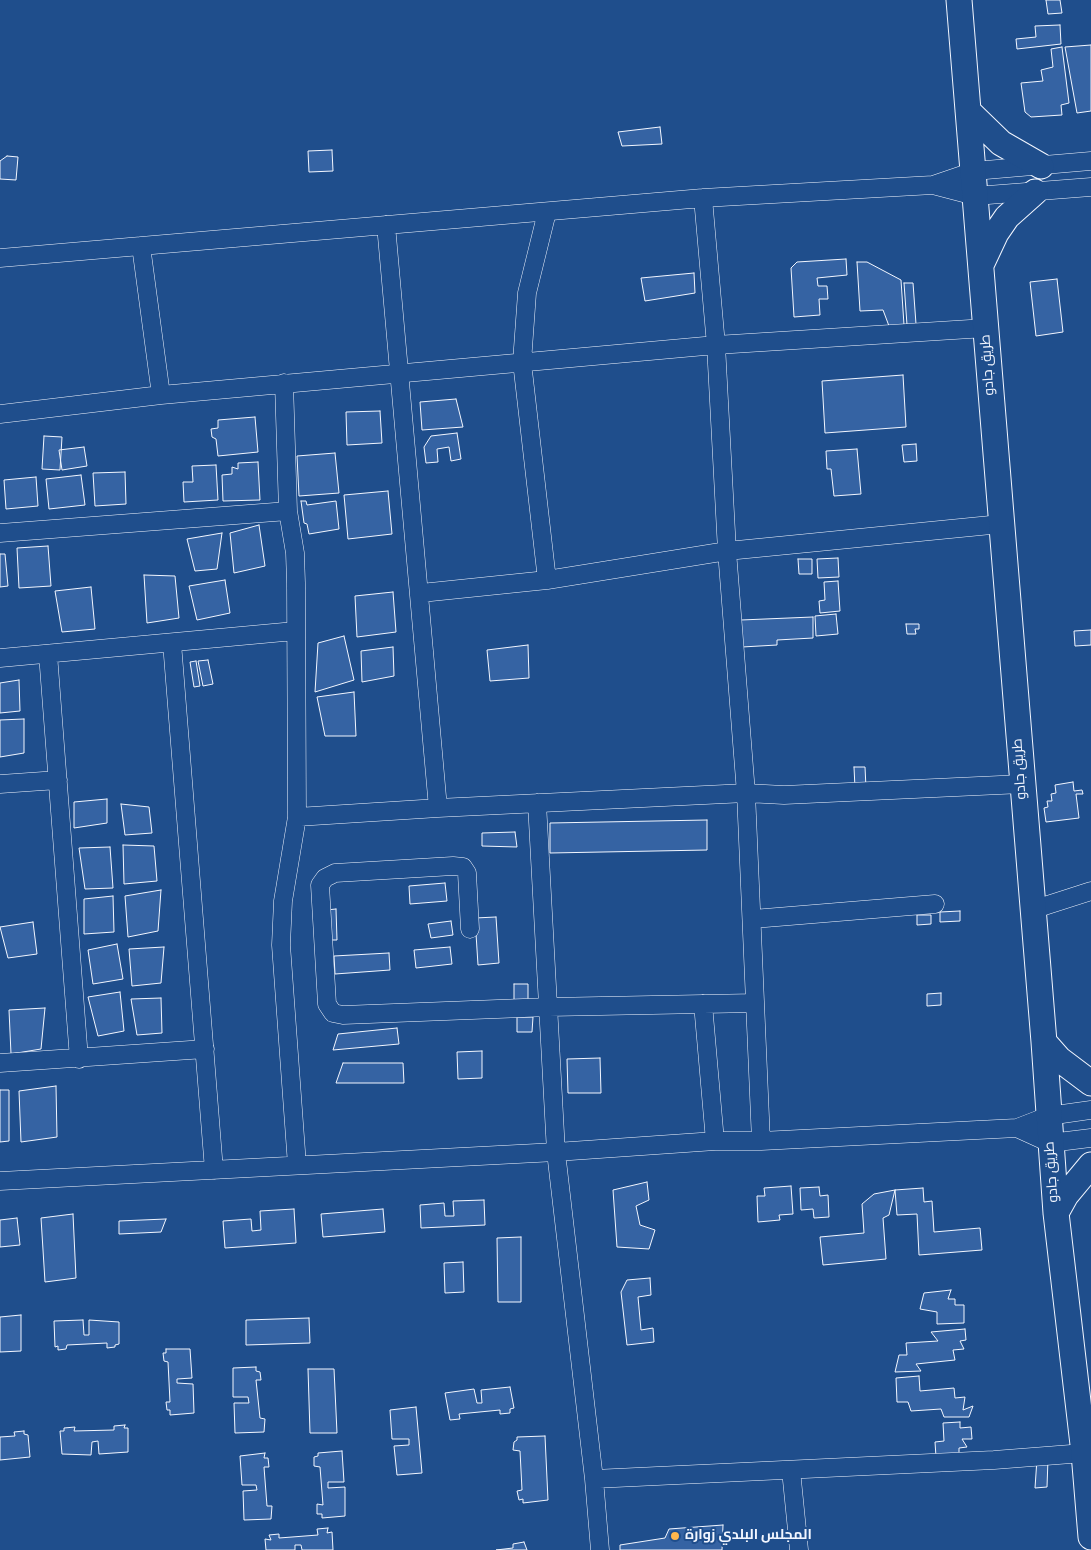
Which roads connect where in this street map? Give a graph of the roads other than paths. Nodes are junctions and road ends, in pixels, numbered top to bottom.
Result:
1 (959, 0) edge
2 (968, 111) junction
3 (1091, 161) edge
4 (1041, 166) junction
5 (974, 171) junction
6 (933, 185) junction
7 (1091, 188) edge
8 (1035, 192) junction
9 (975, 196) junction
10 (703, 198) junction
11 (547, 212) junction
12 (386, 225) junction
13 (141, 246) junction
14 (0, 258) edge
15 (980, 268) junction
16 (986, 328) junction
17 (716, 345) junction
18 (522, 362) junction
19 (399, 373) junction
20 (284, 383) junction
21 (161, 395) junction
22 (0, 414) edge
23 (288, 511) junction
24 (1001, 524) junction
25 (0, 533) edge
26 (727, 551) junction
27 (547, 580) junction
28 (421, 593) junction
29 (295, 631) junction
30 (172, 643) junction
31 (48, 654) junction
32 (0, 658) edge
33 (58, 780) junction
34 (0, 784) edge
35 (1022, 784) junction
36 (746, 793) junction
37 (537, 803) junction
38 (438, 808) junction
39 (297, 817) junction
40 (1091, 890) edge
41 (935, 904) dead end
42 (1032, 910) junction
43 (753, 919) junction
44 (470, 930) dead end
45 (755, 1003) junction
46 (703, 1004) junction
47 (549, 1007) junction
48 (1044, 1042) junction
49 (205, 1049) junction
50 (79, 1059) junction
51 (0, 1063) edge
52 (1091, 1083) edge
53 (1091, 1110) edge
54 (1048, 1116) junction
55 (1017, 1128) junction
56 (1091, 1138) edge
57 (715, 1141) junction
58 (761, 1141) junction
59 (1050, 1143) junction
60 (556, 1152) junction
61 (297, 1165) junction
62 (1091, 1165) edge
63 (214, 1170) junction
64 (0, 1181) edge
65 (1056, 1212) junction
66 (1084, 1453) junction
67 (791, 1470) junction
68 (594, 1479) junction
69 (1091, 1536) edge
70 (600, 1550) edge
71 (799, 1550) edge

1 - 2 highway, طريق جادو
2 - 4 highway
2 - 5 highway, طريق جادو
3 - 4 street
4 - 5 street
5 - 6 street
5 - 9 highway, طريق جادو
6 - 9 street
6 - 10 street
7 - 8 street
8 - 9 street
8 - 15 highway
9 - 15 highway, طريق جادو
10 - 11 street
10 - 17 street
11 - 12 street
11 - 18 street
12 - 13 street
12 - 19 street
13 - 14 street
13 - 21 street
15 - 16 highway, طريق جادو
16 - 17 street
16 - 24 highway, طريق جادو
17 - 18 street
17 - 26 street
18 - 19 street
18 - 27 street
19 - 20 street
19 - 28 street
20 - 21 street
20 - 23 street
21 - 22 street
23 - 25 street
23 - 29 street
24 - 26 street
24 - 35 highway, طريق جادو
26 - 27 street
26 - 36 street
27 - 28 street
28 - 38 street
29 - 30 street
29 - 39 street
30 - 31 street
30 - 49 street
31 - 32 street
31 - 33 street
33 - 34 street
33 - 50 street
35 - 36 street
35 - 42 highway, طريق جادو
36 - 37 street
36 - 43 street
37 - 38 street
37 - 47 street
38 - 39 street
39 - 61 street
40 - 42 street
41 - 43 street
42 - 48 highway, طريق جادو
43 - 45 street
44 - 47 street
45 - 46 street
45 - 58 street
46 - 47 street
46 - 57 street
47 - 60 street
48 - 52 highway
48 - 54 highway, طريق جادو
49 - 50 street
49 - 63 street
50 - 51 street
53 - 54 street
54 - 55 street
54 - 59 highway, طريق جادو
55 - 58 street
55 - 59 street
56 - 59 street
57 - 58 street
57 - 60 street
59 - 65 highway, طريق جادو
60 - 61 street
60 - 68 street
61 - 63 street
62 - 65 highway
63 - 64 street
65 - 66 highway, طريق جادو
66 - 67 street
66 - 69 highway, طريق جادو
67 - 68 street
67 - 71 street
68 - 70 street

